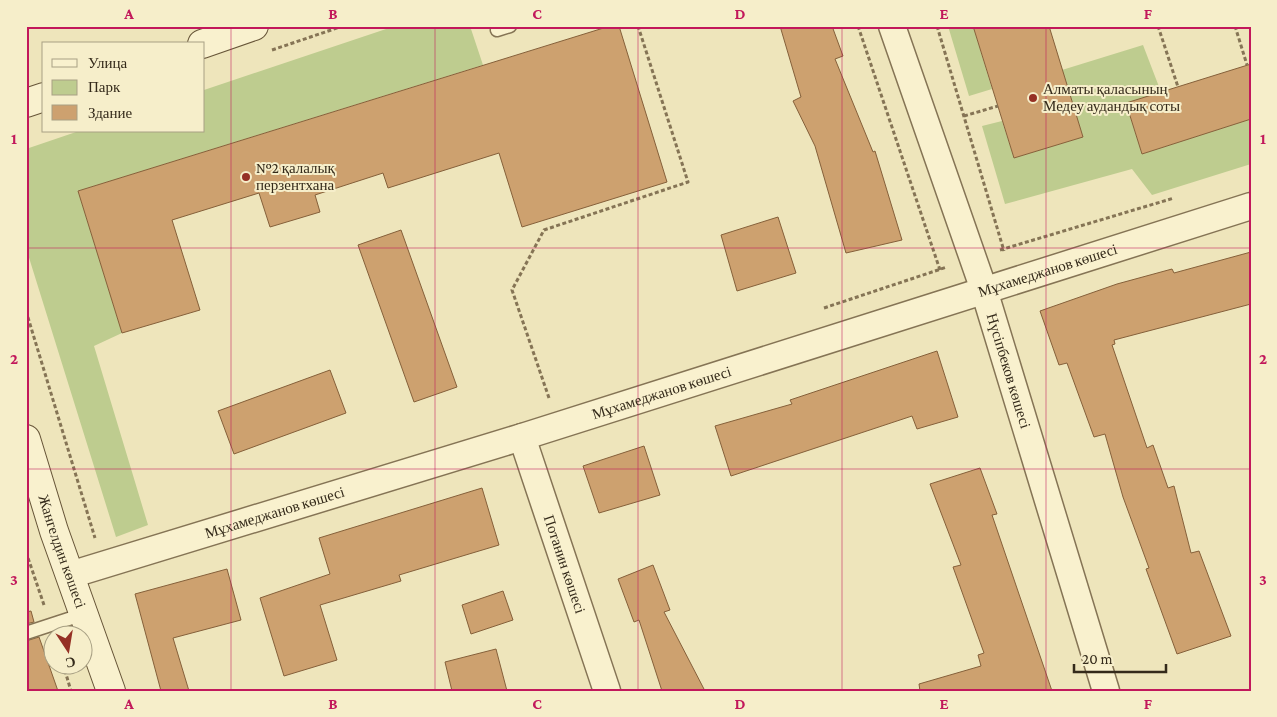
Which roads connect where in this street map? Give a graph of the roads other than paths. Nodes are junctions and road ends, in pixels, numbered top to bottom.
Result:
1 (254, 26) edge
2 (892, 26) edge
3 (205, 43) edge
4 (42, 98) edge
5 (26, 103) edge
6 (1251, 206) edge
7 (984, 290) junction
8 (522, 437) junction
9 (26, 439) edge
10 (70, 575) junction
11 (84, 614) junction
12 (26, 633) edge
13 (111, 691) edge
14 (607, 691) edge
15 (1106, 691) edge

1 - 3 main road
2 - 7 street, Нүсіпбеков көшесі
4 - 5 main road
6 - 7 street, Мұхамеджанов көшесі
7 - 8 street, Мұхамеджанов көшесі
7 - 15 street, Нүсіпбеков көшесі
8 - 10 street, Мұхамеджанов көшесі
8 - 14 street, Потанин көшесі
9 - 10 main road, Жангелдин көшесі
10 - 11 main road, Жангелдин көшесі
11 - 12 lane
11 - 13 main road, Жангелдин көшесі

